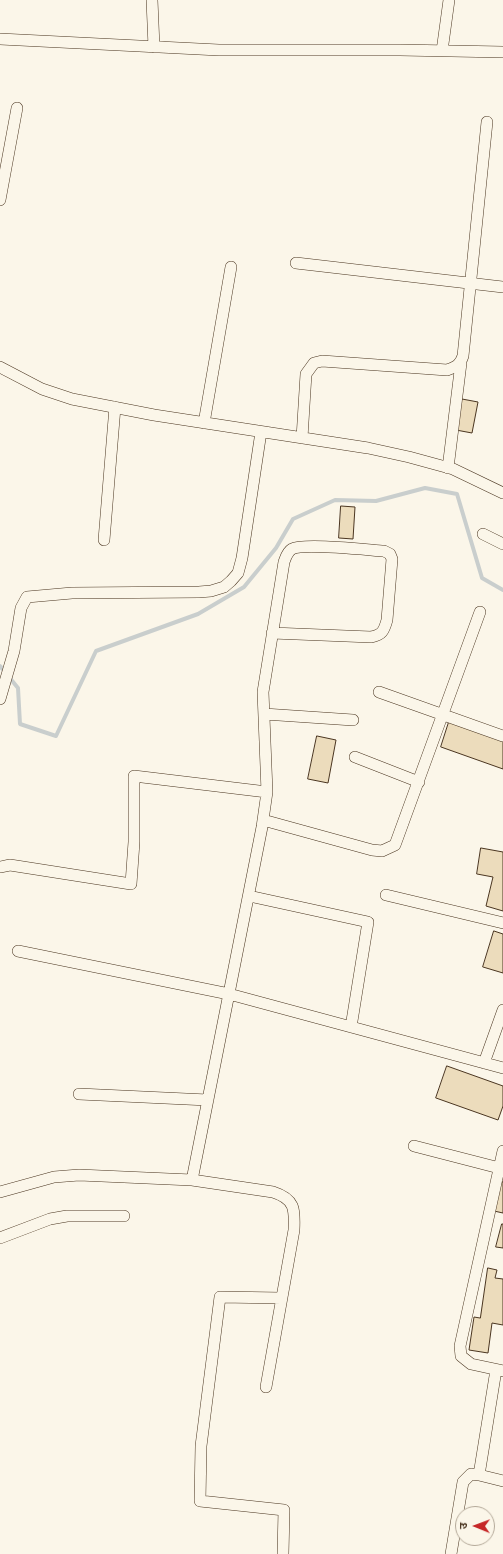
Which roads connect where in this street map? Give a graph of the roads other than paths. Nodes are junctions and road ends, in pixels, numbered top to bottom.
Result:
1 (152, 0) edge
2 (449, 0) edge
3 (0, 40) edge
4 (154, 48) junction
5 (442, 51) junction
6 (503, 52) edge
7 (18, 108) dead end
8 (487, 122) dead end
9 (0, 200) edge
10 (296, 263) dead end
11 (231, 267) dead end
12 (470, 283) junction
13 (503, 287) edge
14 (461, 363) junction
15 (0, 367) edge
16 (115, 407) junction
17 (204, 423) junction
18 (261, 432) junction
19 (302, 438) junction
20 (448, 468) junction
21 (503, 493) edge
22 (483, 534) dead end
23 (104, 540) dead end
24 (503, 544) edge
25 (480, 612) dead end
26 (272, 634) junction
27 (379, 692) dead end
28 (0, 699) edge
29 (264, 714) junction
30 (444, 714) junction
31 (353, 720) dead end
32 (503, 736) edge
33 (354, 757) dead end
34 (419, 782) junction
35 (267, 792) junction
36 (263, 820) junction
37 (0, 867) edge
38 (386, 895) dead end
39 (249, 896) junction
40 (503, 923) edge
41 (18, 951) dead end
42 (229, 994) junction
43 (503, 1010) edge
44 (351, 1027) junction
45 (484, 1063) junction
46 (503, 1068) edge
47 (79, 1094) dead end
48 (208, 1100) junction
49 (414, 1146) dead end
50 (503, 1151) edge
51 (501, 1168) edge
52 (192, 1180) junction
53 (0, 1192) edge
54 (124, 1216) dead end
55 (0, 1238) edge
56 (282, 1298) junction
57 (500, 1370) edge
58 (266, 1387) dead end
59 (479, 1475) junction
60 (503, 1481) edge
61 (283, 1554) edge
62 (451, 1554) edge

1 - 4 street
2 - 5 street
3 - 4 street
4 - 5 street
5 - 6 street
7 - 9 street
8 - 12 street
10 - 12 street
11 - 17 street
12 - 13 street
12 - 14 street
14 - 19 street
14 - 20 street
15 - 16 street
16 - 17 street
16 - 23 street
17 - 18 street
18 - 19 street
18 - 28 street
19 - 20 street
20 - 21 street
22 - 24 street
25 - 30 street
26 - 26 street
26 - 29 street
27 - 30 street
29 - 31 street
29 - 35 street
30 - 32 street
30 - 34 street
33 - 34 street
34 - 36 street
35 - 36 street
35 - 37 street
36 - 39 street
38 - 40 street
39 - 42 street
39 - 44 street
41 - 42 street
42 - 44 street
42 - 48 street
43 - 45 street
44 - 45 street
45 - 46 street
47 - 48 street
48 - 52 street
49 - 51 street
50 - 51 street
51 - 57 street
52 - 53 street
52 - 56 street
54 - 55 street
56 - 58 street
56 - 61 street
57 - 59 street
59 - 60 street
59 - 62 street

